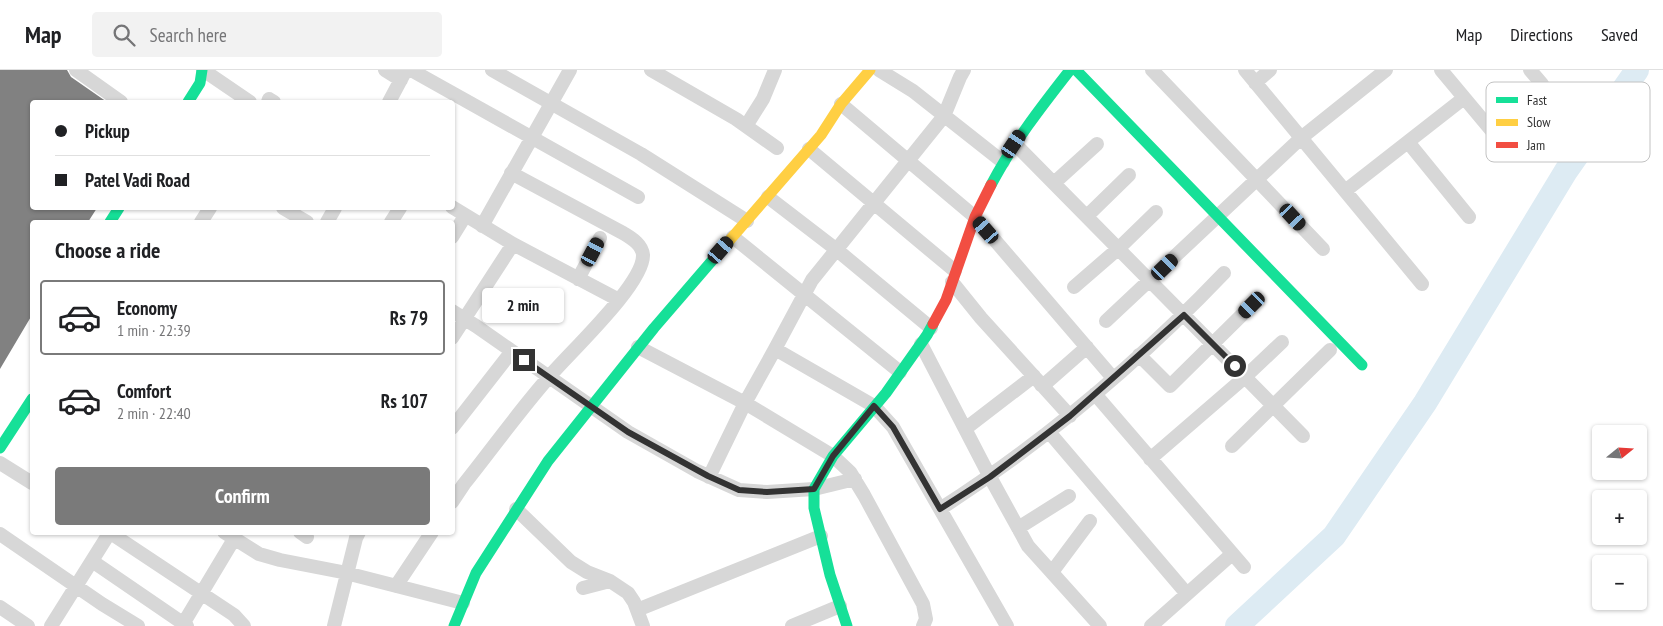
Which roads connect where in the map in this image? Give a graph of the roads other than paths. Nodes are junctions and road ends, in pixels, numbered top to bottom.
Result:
1 (76, 70) edge
2 (202, 70) edge
3 (385, 70) edge
4 (492, 70) edge
5 (570, 70) edge
6 (651, 70) edge
7 (775, 70) edge
8 (870, 70) edge
9 (879, 70) edge
10 (964, 70) edge
11 (1070, 70) edge
12 (1076, 70) edge
13 (1152, 70) edge
14 (1245, 70) edge
15 (1270, 70) edge
16 (1386, 70) edge
17 (1441, 70) edge
18 (1530, 70) edge
19 (406, 73) edge
20 (1255, 82) junction
21 (1540, 82) edge
22 (1464, 98) junction
23 (118, 100) edge
24 (190, 100) edge
25 (247, 100) edge
26 (389, 100) edge
27 (550, 104) junction
28 (841, 104) junction
29 (944, 116) junction
30 (1486, 124) edge
31 (746, 126) junction
32 (532, 138) junction
33 (1301, 138) junction
34 (1408, 142) junction
35 (1014, 144) junction
36 (1098, 144) dead end
37 (777, 148) dead end
38 (809, 149) junction
39 (908, 161) junction
40 (1003, 162) junction
41 (511, 173) junction
42 (1129, 175) dead end
43 (1257, 180) junction
44 (1054, 183) junction
45 (1345, 191) junction
46 (638, 197) dead end
47 (768, 197) junction
48 (874, 204) junction
49 (455, 209) edge
50 (286, 210) edge
51 (1156, 212) dead end
52 (737, 215) junction
53 (465, 216) junction
54 (1087, 216) junction
55 (1219, 216) junction
56 (975, 217) junction
57 (1470, 218) dead end
58 (304, 220) edge
59 (482, 226) junction
60 (455, 232) edge
61 (733, 237) junction
62 (600, 238) dead end
63 (513, 244) junction
64 (1118, 248) junction
65 (1323, 249) dead end
66 (837, 250) junction
67 (1224, 273) dead end
68 (953, 276) junction
69 (578, 278) junction
70 (1150, 281) junction
71 (1422, 284) dead end
72 (1074, 287) dead end
73 (803, 294) junction
74 (620, 300) junction
75 (1252, 305) dead end
76 (458, 315) edge
77 (1184, 315) junction
78 (1106, 321) dead end
79 (931, 328) junction
80 (1282, 342) dead end
81 (921, 344) junction
82 (1213, 344) junction
83 (638, 347) junction
84 (1087, 347) junction
85 (775, 349) junction
86 (1330, 350) dead end
87 (512, 351) junction
88 (1139, 355) junction
89 (1362, 365) dead end
90 (900, 372) junction
91 (549, 377) junction
92 (1246, 377) junction
93 (1113, 378) junction
94 (1038, 380) junction
95 (1095, 394) junction
96 (584, 401) junction
97 (745, 403) junction
98 (30, 406) edge
99 (874, 406) junction
100 (1273, 406) junction
101 (1070, 416) junction
102 (455, 424) edge
103 (965, 429) junction
104 (1049, 432) junction
105 (1303, 436) dead end
106 (1232, 446) dead end
107 (0, 448) edge
108 (833, 456) junction
109 (1150, 459) junction
110 (0, 463) edge
111 (708, 476) junction
112 (990, 477) junction
113 (855, 479) junction
114 (30, 482) edge
115 (814, 489) junction
116 (1069, 496) dead end
117 (455, 498) edge
118 (516, 509) junction
119 (940, 509) junction
120 (1090, 521) dead end
121 (1018, 528) junction
122 (0, 534) edge
123 (109, 535) edge
124 (113, 535) edge
125 (358, 535) edge
126 (430, 535) edge
127 (229, 536) edge
128 (821, 536) junction
129 (1232, 554) junction
130 (92, 561) junction
131 (1244, 567) dead end
132 (1052, 572) junction
133 (348, 574) junction
134 (610, 581) junction
135 (76, 586) junction
136 (396, 586) junction
137 (583, 588) dead end
138 (201, 594) junction
139 (1187, 594) junction
140 (464, 603) junction
141 (840, 606) junction
142 (0, 607) edge
143 (637, 610) junction
144 (185, 625) edge
145 (846, 625) edge
146 (28, 626) edge
147 (50, 626) edge
148 (138, 626) edge
149 (244, 626) edge
150 (334, 626) edge
151 (454, 626) edge
152 (643, 626) edge
153 (792, 626) edge
154 (923, 626) edge
155 (1007, 626) edge
156 (1100, 626) edge
157 (1151, 626) edge

1 - 23 street
2 - 24 street
2 - 25 street
3 - 19 street
4 - 27 street
5 - 27 street
6 - 31 street
7 - 31 street
8 - 28 street
9 - 29 street
10 - 29 street
11 - 35 street
12 - 55 street
13 - 43 street
14 - 20 street
15 - 20 street
16 - 33 street
17 - 22 street
18 - 21 street
19 - 26 street
19 - 32 street
20 - 33 street
22 - 30 street
22 - 34 street
27 - 32 street
27 - 52 street
28 - 38 street
28 - 39 street
29 - 39 street
29 - 40 street
31 - 37 street
32 - 41 street
32 - 46 street
33 - 43 street
33 - 45 street
34 - 45 street
34 - 57 street
35 - 40 street
35 - 44 street
36 - 44 street
38 - 47 street
38 - 48 street
39 - 48 street
39 - 56 street
40 - 56 street
41 - 59 street
41 - 74 street
42 - 54 street
43 - 55 street
43 - 65 street
44 - 54 street
45 - 71 street
47 - 52 street
47 - 66 street
48 - 66 street
48 - 68 street
49 - 53 street
50 - 58 street
51 - 64 street
52 - 61 street
53 - 59 street
53 - 60 street
54 - 64 street
55 - 70 street
55 - 89 street
56 - 68 street
56 - 84 street
59 - 63 street
61 - 73 street
61 - 83 street
62 - 69 street
63 - 69 street
63 - 76 street
64 - 70 street
64 - 72 street
66 - 73 street
66 - 79 street
67 - 77 street
68 - 79 street
68 - 94 street
69 - 74 street
70 - 77 street
70 - 78 street
73 - 85 street
73 - 90 street
74 - 91 street
75 - 82 street
76 - 87 street
77 - 82 street
77 - 88 street
79 - 81 street
80 - 92 street
81 - 90 street
81 - 103 street
82 - 88 street
82 - 92 street
83 - 96 street
83 - 97 street
84 - 93 street
84 - 94 street
85 - 97 street
85 - 99 street
86 - 100 street
87 - 91 street
87 - 102 street
88 - 93 street
90 - 99 street
91 - 96 street
91 - 117 street
92 - 100 street
92 - 109 street
93 - 95 street
94 - 101 street
94 - 103 street
95 - 101 street
95 - 109 street
96 - 111 street
96 - 118 street
97 - 108 street
97 - 111 street
98 - 107 street
99 - 108 street
99 - 119 street
100 - 105 street
100 - 106 street
101 - 104 street
103 - 112 street
104 - 112 street
104 - 139 street
108 - 113 street
108 - 115 street
109 - 129 street
110 - 114 street
111 - 115 street
112 - 119 street
112 - 121 street
113 - 115 street
113 - 154 street
115 - 128 street
116 - 121 street
118 - 134 street
118 - 140 street
119 - 155 street
120 - 132 street
121 - 132 street
122 - 135 street
123 - 130 street
124 - 138 street
125 - 133 street
126 - 136 street
127 - 133 street
127 - 138 street
128 - 141 street
128 - 143 street
129 - 131 street
129 - 139 street
130 - 135 street
130 - 144 street
132 - 156 street
133 - 136 street
133 - 150 street
134 - 137 street
134 - 143 street
135 - 147 street
135 - 148 street
136 - 140 street
138 - 144 street
138 - 149 street
139 - 157 street
140 - 151 street
141 - 145 street
141 - 153 street
142 - 146 street
143 - 152 street

